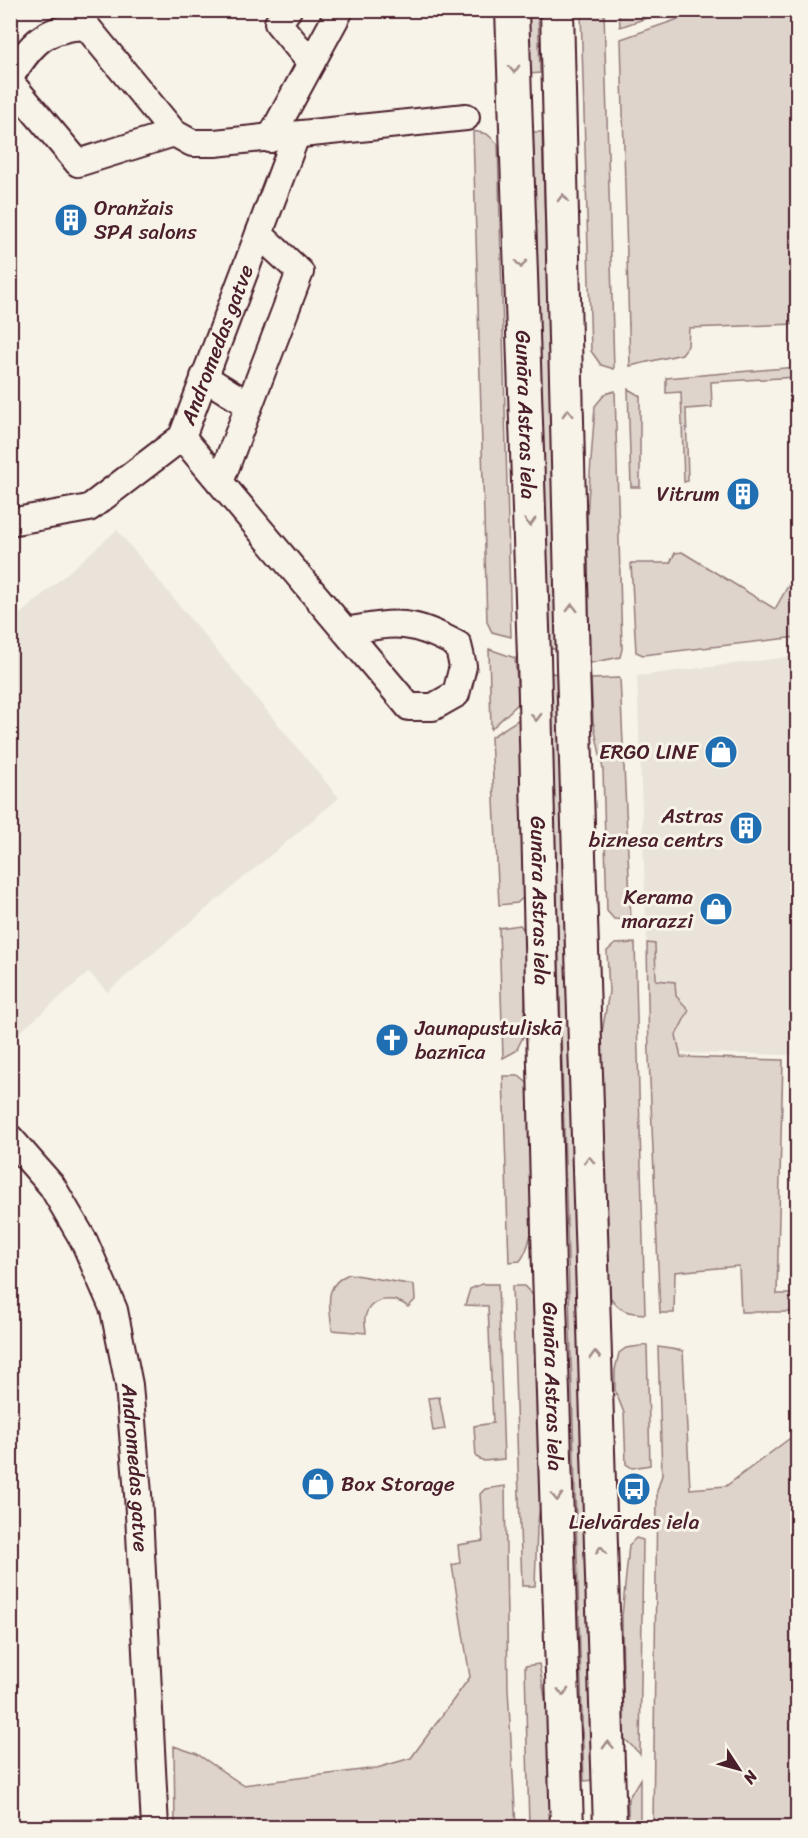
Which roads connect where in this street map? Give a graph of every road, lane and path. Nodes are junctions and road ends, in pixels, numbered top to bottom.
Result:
1 (288, 10) edge
2 (340, 10) edge
3 (512, 10) edge
4 (557, 10) edge
5 (80, 18) edge
6 (311, 63) junction
7 (10, 76) edge
8 (10, 82) edge
9 (560, 106) junction
10 (516, 110) junction
11 (466, 117) dead end
12 (174, 133) junction
13 (296, 136) junction
14 (270, 139) junction
15 (259, 234) junction
16 (204, 377) junction
17 (249, 405) junction
18 (182, 436) junction
19 (220, 482) junction
20 (10, 522) edge
21 (345, 630) dead end
22 (10, 1138) edge
23 (610, 1815) edge
24 (567, 1816) edge
25 (155, 1827) edge

1 - 6 street
2 - 6 street
3 -> 10 main road, Gunāra Astras iela
4 - 9 main road, Gunāra Astras iela
5 - 7 street
5 - 12 street
6 - 14 street
8 - 12 street
9 - 10 main road
23 -> 9 main road, Gunāra Astras iela
10 -> 24 main road, Gunāra Astras iela
11 - 13 street
12 - 14 street
13 - 14 street
13 - 15 street, Andromedas gatve
15 - 16 street, Andromedas gatve
15 - 17 street
16 - 17 street
16 - 18 street, Andromedas gatve
17 - 19 street
18 - 19 street
18 - 20 street, Andromedas gatve
19 - 21 street
22 - 25 street, Andromedas gatve
23 - 24 main road

